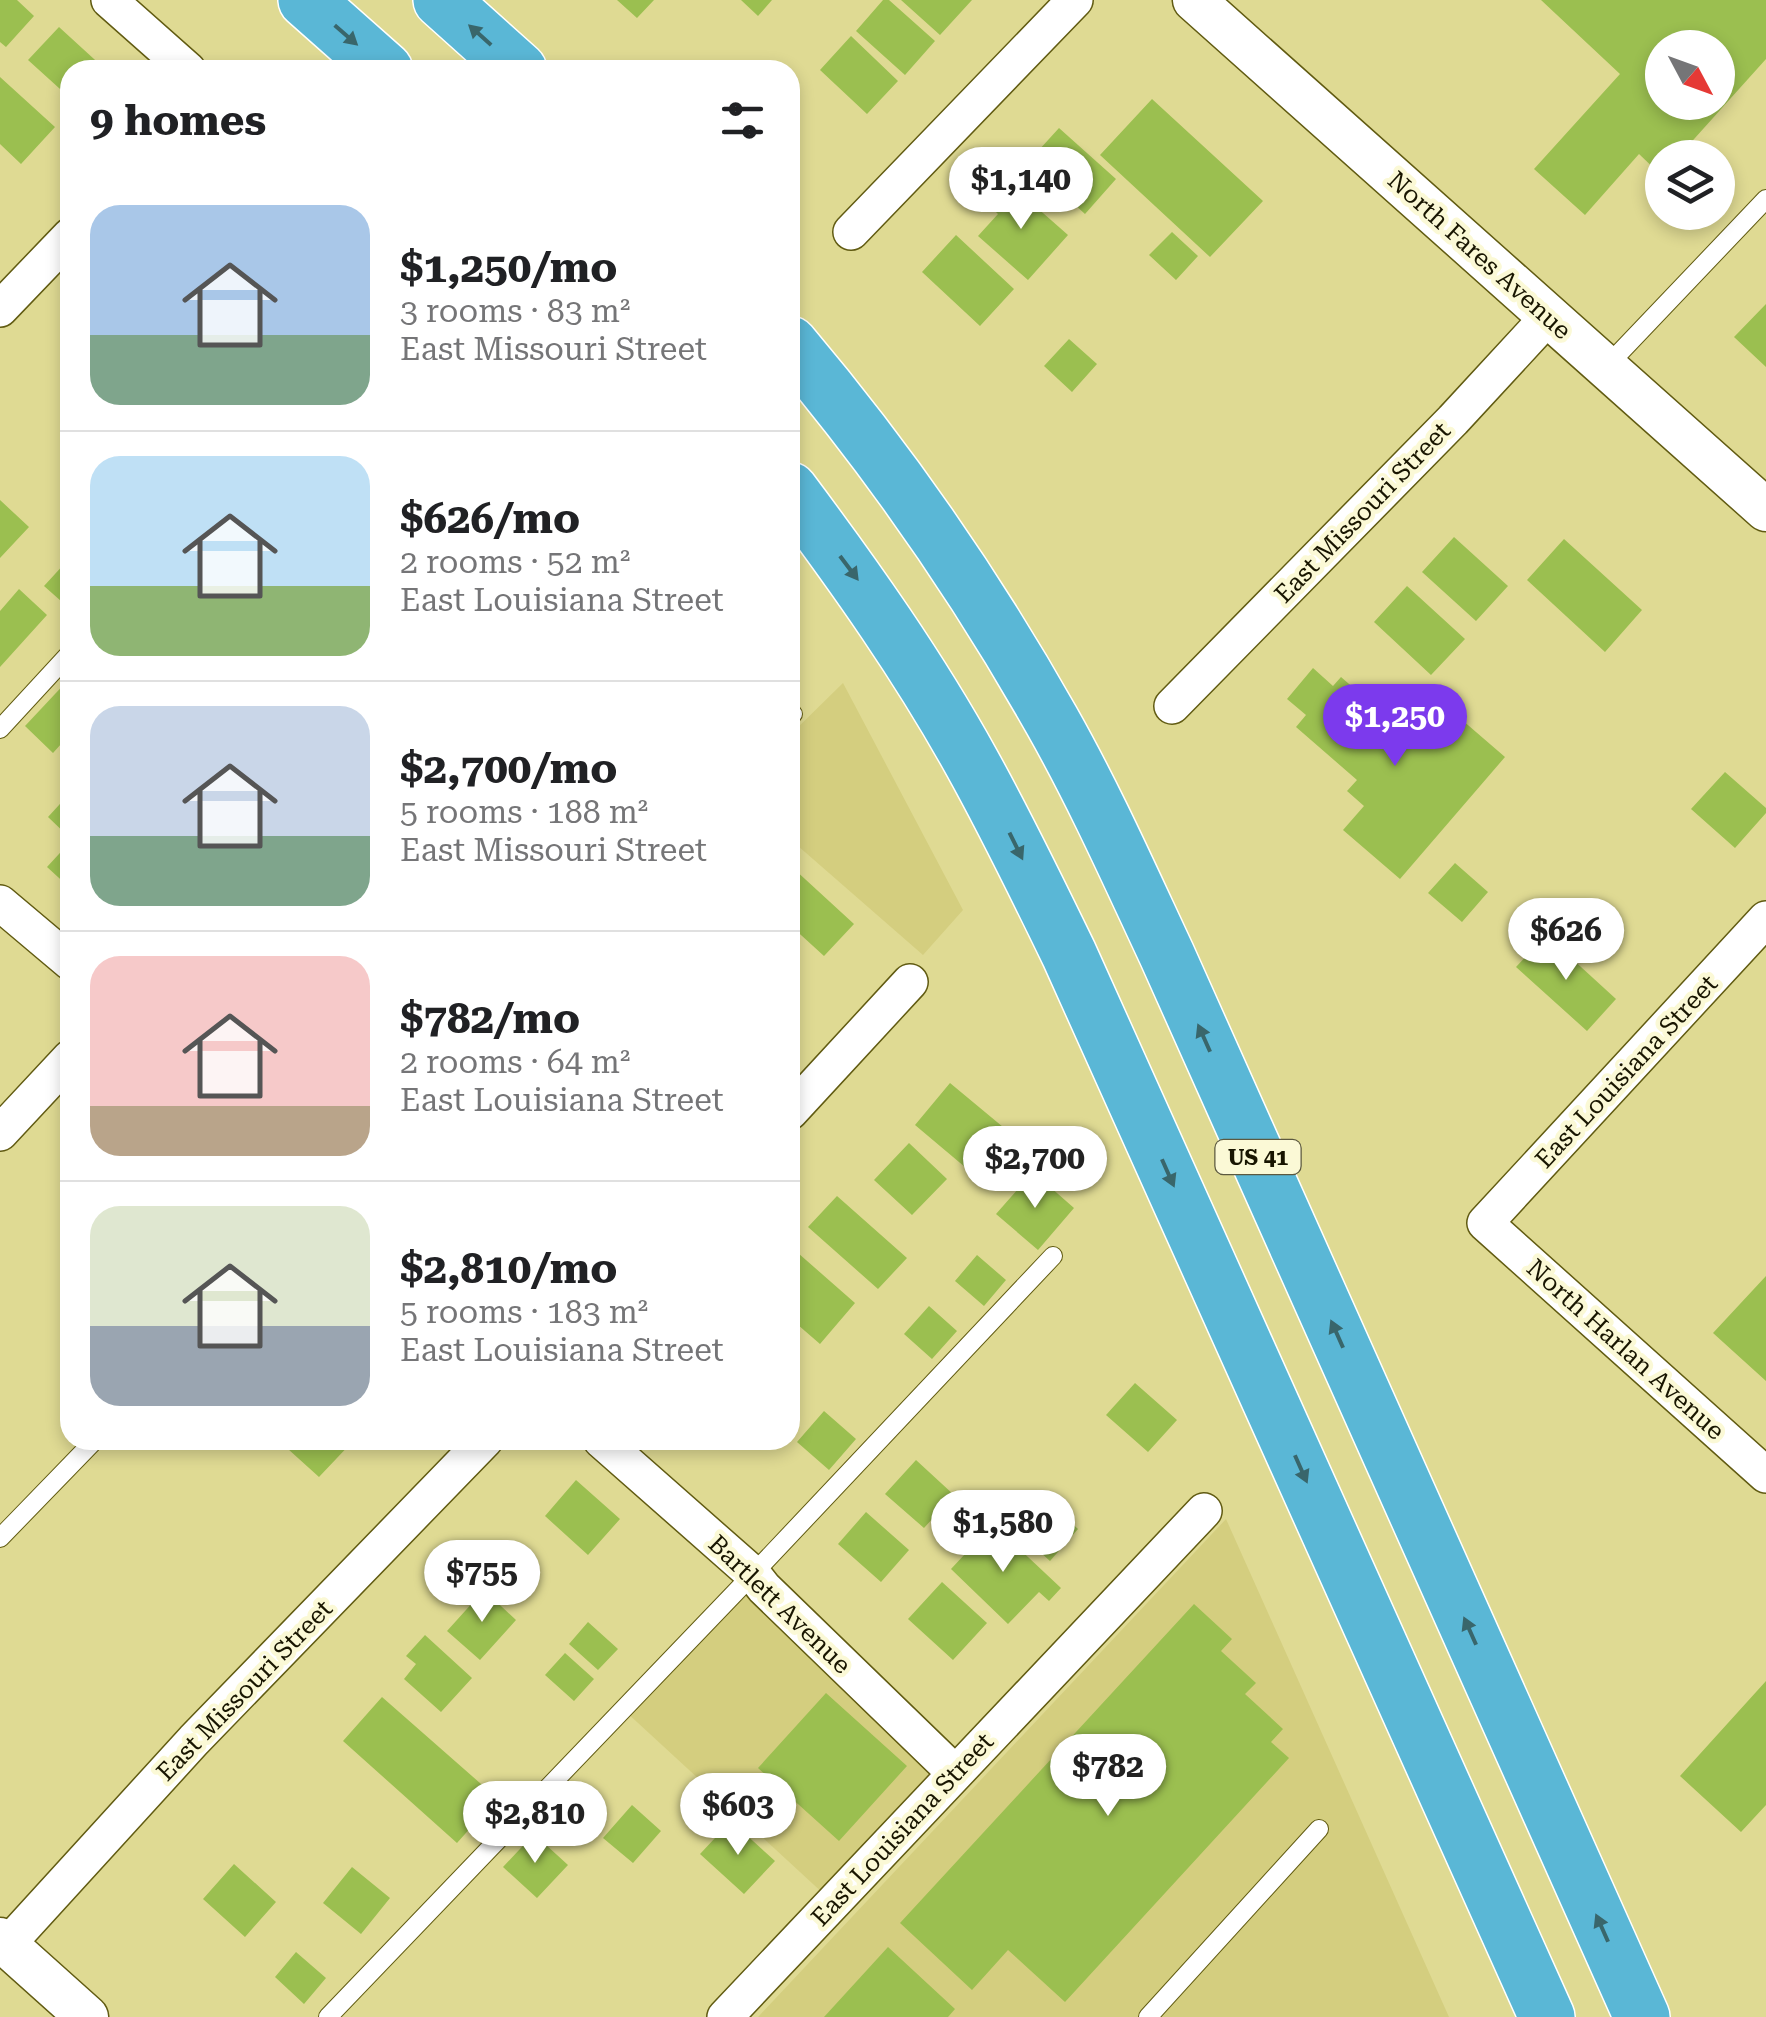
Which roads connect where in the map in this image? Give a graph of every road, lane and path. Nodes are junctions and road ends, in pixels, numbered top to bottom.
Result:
1 (109, 0) edge
2 (306, 0) edge
3 (441, 0) edge
4 (1075, 0) edge
5 (1194, 0) edge
6 (177, 60) edge
7 (374, 60) edge
8 (508, 60) edge
9 (1766, 199) edge
10 (850, 232) dead end
11 (60, 246) edge
12 (0, 309) edge
13 (1549, 316) junction
14 (800, 356) edge
15 (1606, 367) junction
16 (800, 503) edge
17 (1766, 510) edge
18 (60, 664) edge
19 (1172, 706) dead end
20 (0, 729) edge
21 (0, 903) edge
22 (1766, 918) edge
23 (60, 954) edge
24 (910, 982) dead end
25 (60, 1069) edge
26 (800, 1101) edge
27 (0, 1132) edge
28 (1485, 1222) joint
29 (1053, 1256) dead end
30 (85, 1450) edge
31 (475, 1450) edge
32 (612, 1450) edge
33 (1766, 1475) edge
34 (1204, 1510) dead end
35 (0, 1538) edge
36 (753, 1574) junction
37 (956, 1773) junction
38 (1319, 1829) dead end
39 (3, 1942) edge
40 (87, 2017) edge
41 (328, 2017) edge
42 (724, 2017) edge
43 (1148, 2017) edge
44 (1546, 2017) edge
45 (1642, 2017) edge

1 - 6 street
2 -> 7 highway
8 -> 3 highway
4 - 10 street
5 - 13 street, North Fares Avenue
9 - 15 lane
11 - 12 street
13 - 15 street, North Fares Avenue
13 - 19 street, East Missouri Street
45 -> 14 highway, US 41
15 - 17 street, North Fares Avenue
16 -> 44 highway
18 - 20 lane
21 - 23 street
22 - 28 street, East Louisiana Street
24 - 26 street
25 - 27 street
28 - 33 street, North Harlan Avenue
29 - 36 lane
30 - 35 lane
31 - 39 street, East Missouri Street
32 - 36 street, Bartlett Avenue
34 - 37 street, East Louisiana Street
36 - 37 street, Bartlett Avenue
36 - 41 lane
37 - 42 street, East Louisiana Street
38 - 43 lane
39 - 40 street

